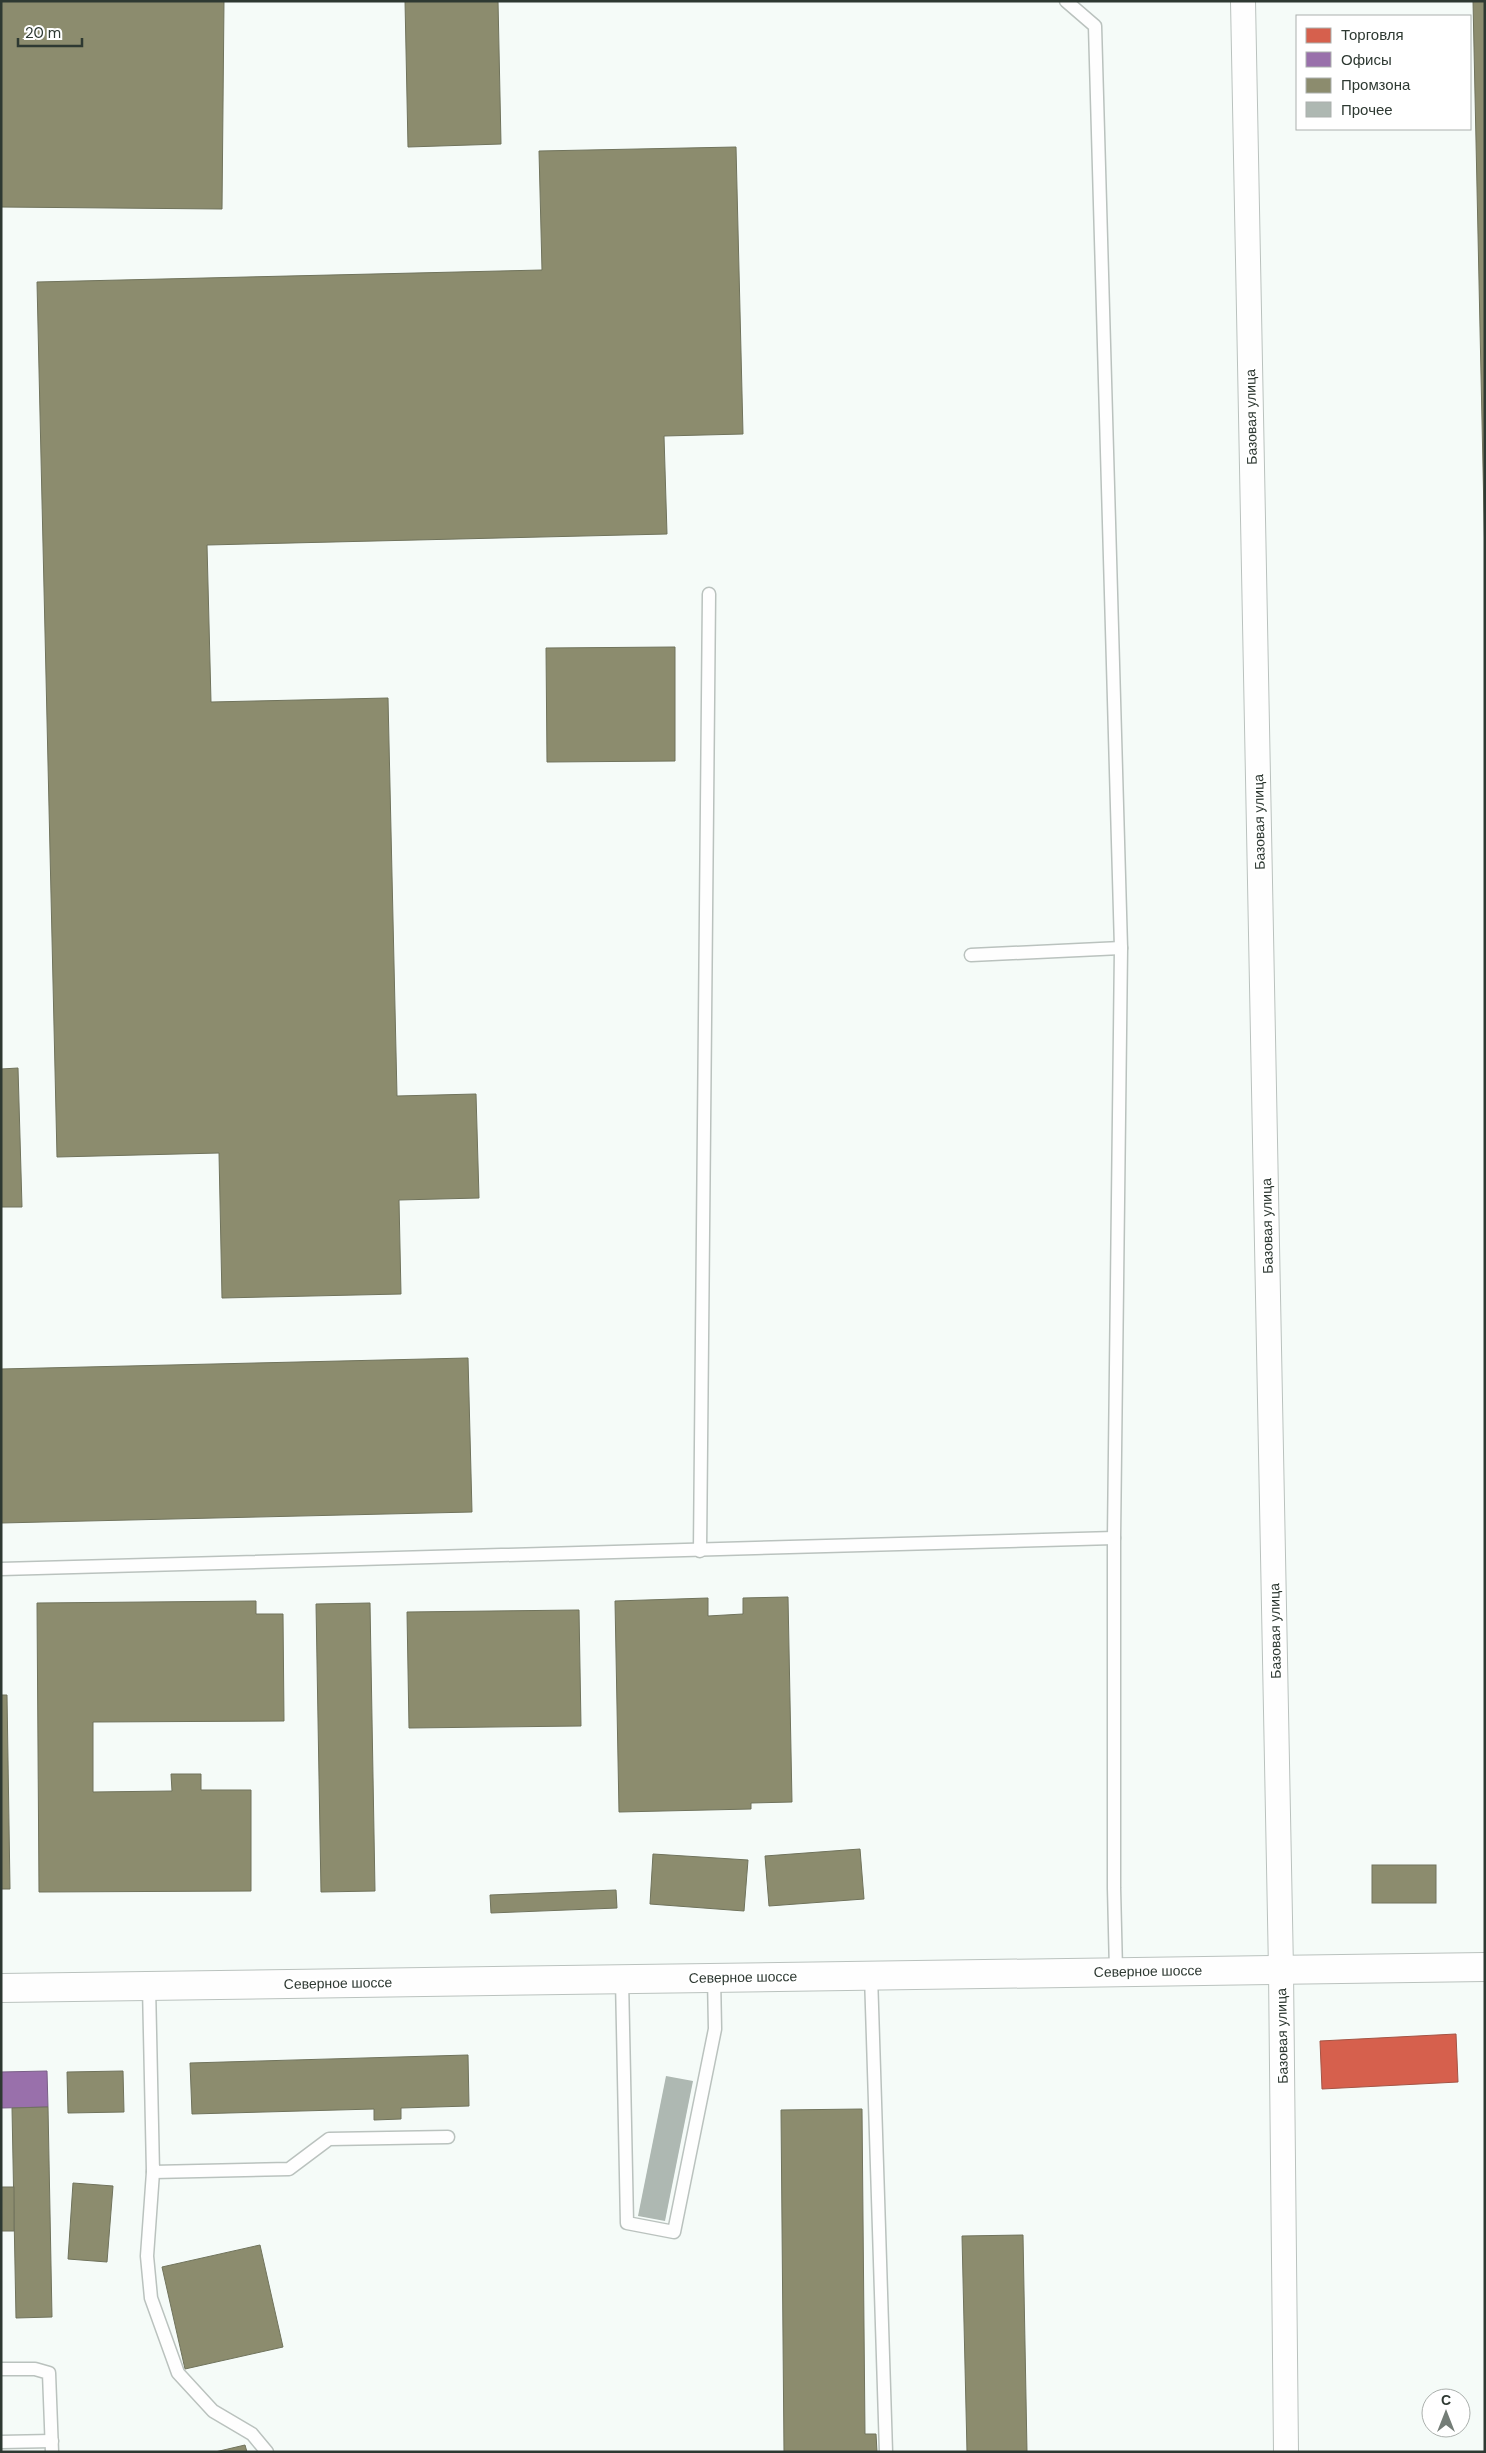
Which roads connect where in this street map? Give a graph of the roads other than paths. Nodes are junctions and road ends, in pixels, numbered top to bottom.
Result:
1 (1066, 1) edge
2 (1244, 1) edge
3 (709, 594) dead end
4 (1121, 948) junction
5 (971, 955) dead end
6 (1114, 1538) junction
7 (700, 1551) junction
8 (1, 1569) edge
9 (1485, 1967) edge
10 (1281, 1970) junction
11 (1116, 1971) junction
12 (871, 1975) junction
13 (714, 1977) junction
14 (622, 1979) junction
15 (149, 1986) junction
16 (1, 1988) edge
17 (448, 2137) dead end
18 (153, 2172) junction
19 (1, 2369) edge
20 (1, 2442) edge
21 (52, 2446) edge
22 (267, 2452) edge
23 (886, 2452) edge
24 (1286, 2452) edge

1 - 4 lane
2 - 10 street, Базовая улица
3 - 7 lane
4 - 5 lane
4 - 6 lane
6 - 7 lane
6 - 11 lane
7 - 8 lane
9 - 10 main road, Северное шоссе
10 - 11 main road, Северное шоссе
10 - 24 street, Базовая улица
11 - 12 main road, Северное шоссе
12 - 13 main road, Северное шоссе
12 - 23 lane
13 - 14 main road, Северное шоссе
13 - 14 lane
14 - 15 main road, Северное шоссе
15 - 16 main road, Северное шоссе
15 - 18 lane
17 - 18 lane
18 - 22 lane
19 - 21 lane
20 - 21 lane

